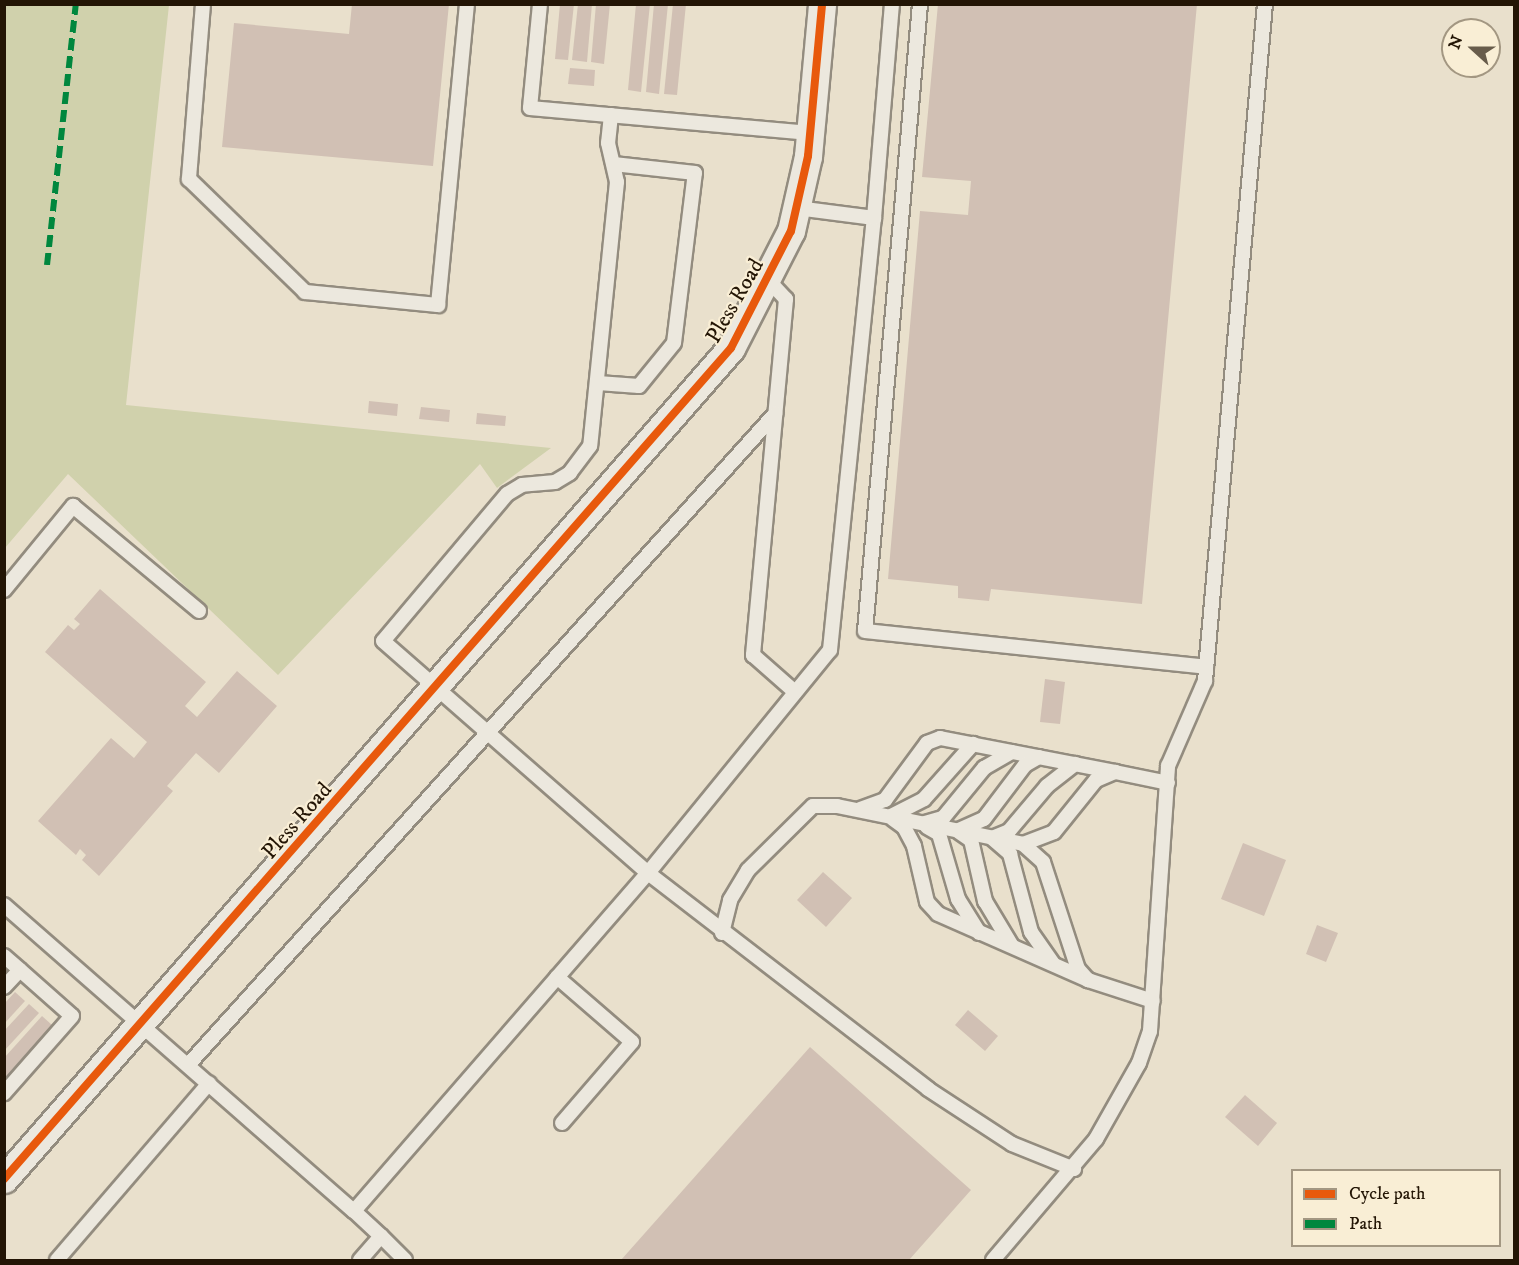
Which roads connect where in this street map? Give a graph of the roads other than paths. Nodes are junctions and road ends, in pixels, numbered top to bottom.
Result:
1 (203, 4) edge
2 (467, 4) edge
3 (540, 4) edge
4 (822, 4) edge
5 (892, 4) edge
6 (920, 4) edge
7 (1265, 4) edge
8 (611, 115) junction
9 (810, 134) junction
10 (613, 164) junction
11 (797, 208) junction
12 (874, 218) junction
13 (769, 281) junction
14 (598, 383) junction
15 (775, 414) junction
16 (4, 590) edge
17 (199, 611) dead end
18 (1206, 667) junction
19 (438, 687) junction
20 (795, 692) junction
21 (488, 732) junction
22 (973, 744) junction
23 (1012, 752) junction
24 (1039, 757) junction
25 (1075, 764) junction
26 (1115, 772) junction
27 (1168, 783) junction
28 (855, 810) junction
29 (889, 816) junction
30 (922, 824) junction
31 (957, 831) junction
32 (992, 838) junction
33 (1023, 844) junction
34 (648, 873) junction
35 (4, 905) edge
36 (722, 933) junction
37 (982, 937) junction
38 (1023, 953) junction
39 (4, 956) edge
40 (1054, 966) junction
41 (20, 970) junction
42 (557, 977) junction
43 (1088, 980) junction
44 (4, 987) edge
45 (1153, 1001) junction
46 (141, 1024) junction
47 (188, 1065) junction
48 (209, 1083) junction
49 (4, 1093) edge
50 (562, 1123) dead end
51 (1074, 1169) junction
52 (6, 1173) edge
53 (354, 1211) junction
54 (381, 1236) junction
55 (57, 1260) edge
56 (360, 1260) edge
57 (405, 1260) edge
58 (993, 1260) edge

1 - 2 lane
3 - 8 lane
4 - 9 street, Pless Road
5 - 12 lane
6 - 18 lane
7 - 18 lane
8 - 9 lane
8 - 10 lane
9 - 11 street, Pless Road
10 - 14 lane
10 - 14 lane
11 - 12 lane
11 - 13 street, Pless Road
12 - 20 lane
13 - 15 lane
13 - 19 street, Pless Road
14 - 19 lane
15 - 20 lane
15 - 21 lane
16 - 17 lane
18 - 27 lane
19 - 21 lane
19 - 46 street, Pless Road
20 - 34 lane
21 - 34 lane
21 - 47 lane
22 - 23 lane
22 - 28 lane
22 - 29 lane
23 - 24 lane
23 - 30 lane
24 - 25 lane
24 - 31 lane
25 - 26 lane
25 - 32 lane
26 - 27 lane
26 - 33 lane
27 - 45 lane
28 - 29 lane
28 - 36 lane
29 - 30 lane
29 - 37 lane
30 - 31 lane
30 - 37 lane
31 - 32 lane
31 - 38 lane
32 - 33 lane
32 - 40 lane
33 - 43 lane
34 - 36 lane
34 - 42 lane
35 - 46 lane
36 - 51 lane
37 - 38 lane
38 - 40 lane
39 - 41 lane
40 - 43 lane
41 - 44 lane
41 - 49 lane
42 - 50 lane
42 - 53 lane
43 - 45 lane
45 - 51 lane
46 - 47 lane
46 - 52 street, Pless Road
47 - 48 lane
48 - 53 lane
48 - 55 lane
51 - 58 lane
53 - 54 lane
54 - 56 lane
54 - 57 lane

